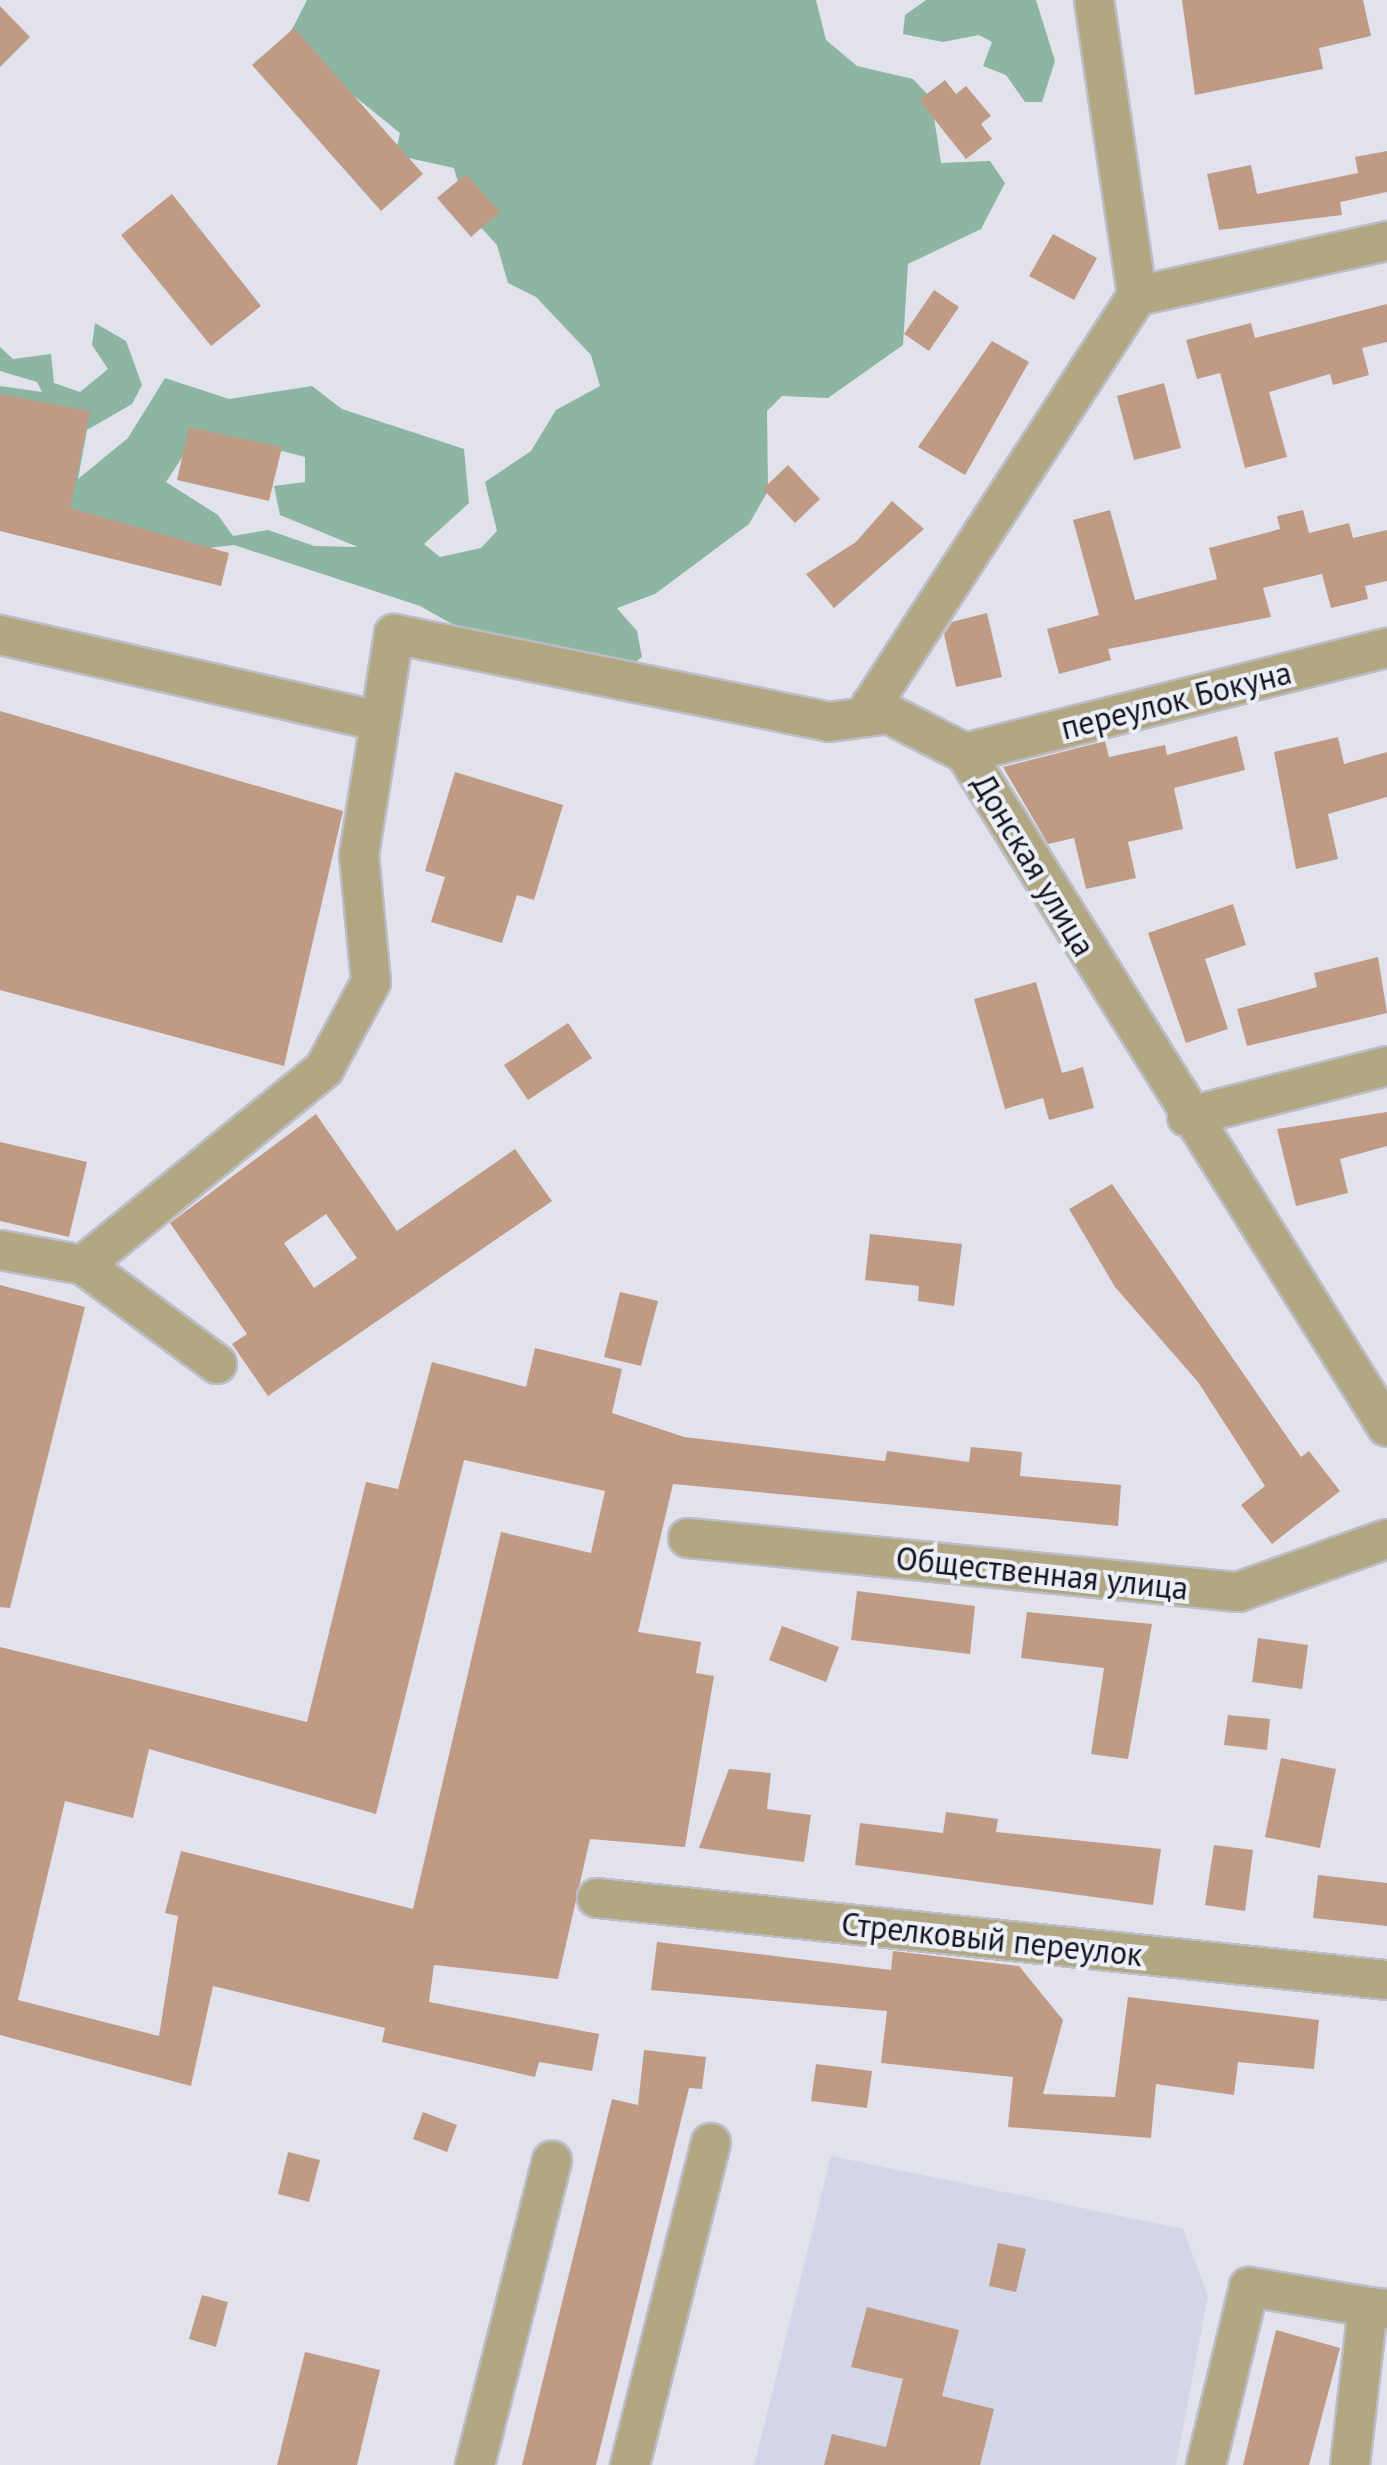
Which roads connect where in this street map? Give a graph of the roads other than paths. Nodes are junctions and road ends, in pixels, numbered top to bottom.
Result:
1 (1094, 0) edge
2 (1387, 241) edge
3 (1136, 296) junction
4 (0, 635) edge
5 (1387, 648) edge
6 (889, 714) junction
7 (379, 721) junction
8 (965, 753) junction
9 (1387, 1066) edge
10 (1186, 1117) junction
11 (0, 1250) edge
12 (83, 1265) junction
13 (217, 1364) dead end
14 (1387, 1427) edge
15 (688, 1538) dead end
16 (1387, 1539) edge
17 (597, 1898) dead end
18 (1387, 1980) edge
19 (711, 2143) dead end
20 (552, 2161) dead end
21 (1377, 2308) edge
22 (475, 2465) edge
23 (630, 2465) edge
24 (1206, 2465) edge
25 (1350, 2465) edge

1 - 3 street
2 - 3 street
3 - 6 street
4 - 7 street
5 - 8 street, переулок Бокуна
6 - 7 street
6 - 8 street, Донская улица
7 - 12 street
8 - 10 street, Донская улица
9 - 10 street
10 - 14 street, Донская улица
11 - 12 street
12 - 13 street
15 - 16 street, Общественная улица
17 - 18 street, Стрелковый переулок
19 - 23 street
20 - 22 street
21 - 24 street
21 - 25 street

